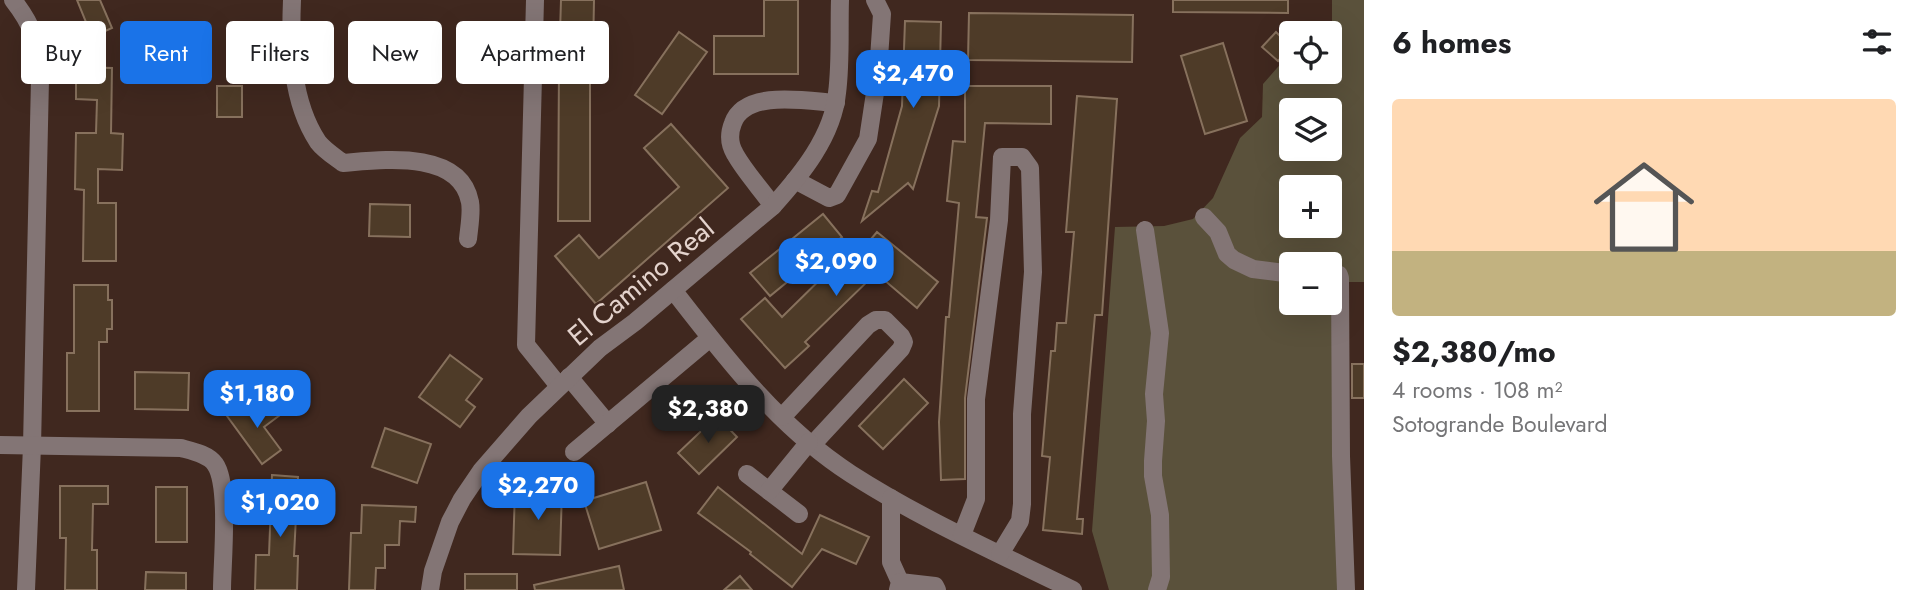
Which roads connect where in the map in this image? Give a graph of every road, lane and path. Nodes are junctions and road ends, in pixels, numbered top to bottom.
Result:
1 (13, 0) edge
2 (292, 0) edge
3 (535, 0) edge
4 (840, 0) edge
5 (875, 0) edge
6 (836, 103) junction
7 (795, 180) junction
8 (773, 206) junction
9 (1204, 216) dead end
10 (1145, 230) dead end
11 (468, 239) dead end
12 (1279, 273) edge
13 (673, 290) junction
14 (1340, 315) edge
15 (710, 338) junction
16 (564, 382) junction
17 (782, 418) junction
18 (608, 424) junction
19 (811, 443) junction
20 (0, 445) edge
21 (32, 446) junction
22 (574, 452) dead end
23 (747, 474) dead end
24 (769, 491) junction
25 (891, 498) junction
26 (799, 514) dead end
27 (962, 535) junction
28 (1000, 554) junction
29 (899, 586) edge
30 (1068, 589) edge
31 (26, 590) edge
32 (222, 590) edge
33 (430, 590) edge
34 (937, 590) edge
35 (1157, 590) edge
36 (1346, 590) edge

1 - 21 street
2 - 11 street
3 - 16 street
4 - 6 street, El Camino Real
5 - 7 street
6 - 7 street, El Camino Real
6 - 8 street
7 - 8 street, El Camino Real
8 - 13 street, El Camino Real
9 - 12 street
10 - 35 street
13 - 15 street
13 - 16 street, El Camino Real
14 - 36 street
15 - 17 street
15 - 18 street
16 - 18 street
16 - 33 street, El Camino Real
17 - 19 street
17 - 19 street
18 - 22 street
19 - 24 street
19 - 25 street
20 - 21 street
21 - 31 street
21 - 32 street
23 - 24 street
24 - 26 street
25 - 27 street
25 - 29 street
27 - 28 street
27 - 28 street
28 - 30 street
29 - 34 street

